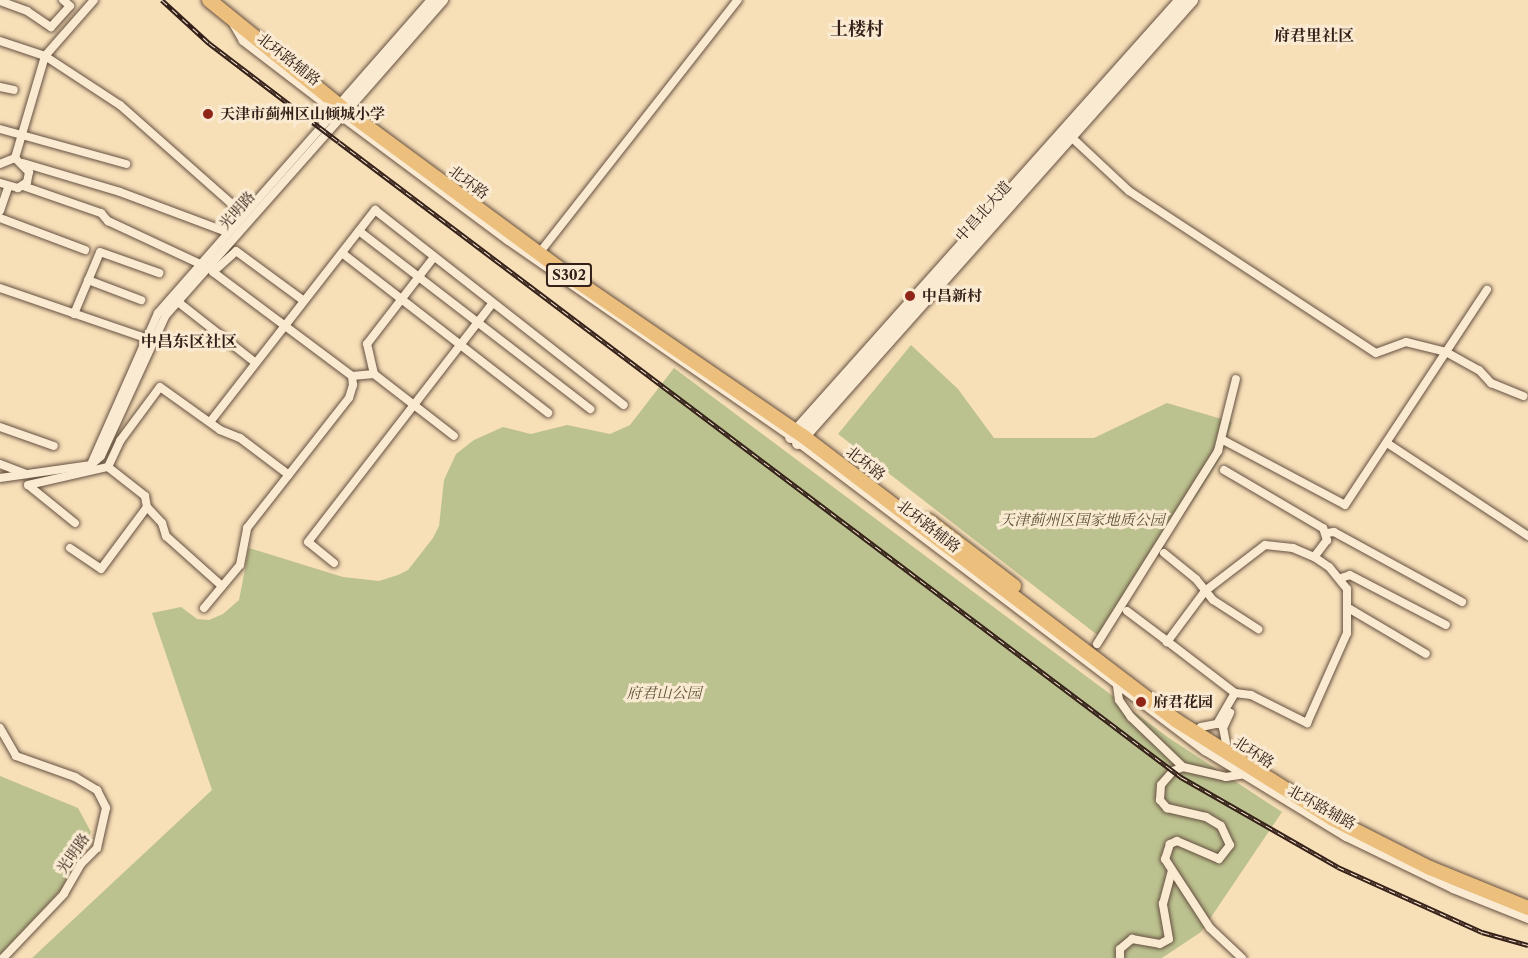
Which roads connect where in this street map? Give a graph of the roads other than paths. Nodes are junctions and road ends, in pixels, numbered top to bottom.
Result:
1 (63, 0) edge
2 (94, 0) edge
3 (210, 0) edge
4 (221, 0) edge
5 (432, 0) edge
6 (443, 0) edge
7 (738, 0) edge
8 (1181, 0) edge
9 (1192, 0) edge
10 (0, 1) edge
11 (0, 41) edge
12 (45, 56) junction
13 (0, 87) edge
14 (14, 90) dead end
15 (343, 108) junction
16 (0, 129) edge
17 (1067, 133) junction
18 (22, 135) junction
19 (19, 160) junction
20 (0, 163) edge
21 (126, 164) dead end
22 (4, 186) edge
23 (23, 186) junction
24 (0, 211) edge
25 (243, 214) junction
26 (0, 218) edge
27 (359, 231) junction
28 (227, 232) junction
29 (544, 247) junction
30 (85, 250) dead end
31 (342, 253) junction
32 (434, 257) junction
33 (198, 263) junction
34 (159, 273) dead end
35 (418, 277) junction
36 (88, 280) junction
37 (0, 288) edge
38 (1487, 290) dead end
39 (173, 298) junction
40 (402, 299) junction
41 (141, 300) dead end
42 (304, 301) junction
43 (493, 303) junction
44 (74, 314) junction
45 (478, 322) junction
46 (284, 326) junction
47 (145, 338) junction
48 (460, 345) junction
49 (1446, 352) junction
50 (256, 363) junction
51 (374, 374) junction
52 (352, 376) junction
53 (1236, 379) dead end
54 (1524, 396) dead end
55 (414, 405) junction
56 (624, 405) dead end
57 (590, 409) dead end
58 (548, 413) dead end
59 (210, 422) junction
60 (0, 427) edge
61 (800, 433) junction
62 (454, 436) dead end
63 (1223, 440) junction
64 (1387, 442) junction
65 (54, 446) dead end
66 (0, 464) edge
67 (91, 465) junction
68 (108, 467) junction
69 (1224, 470) dead end
70 (27, 474) junction
71 (289, 475) junction
72 (0, 478) edge
73 (147, 507) junction
74 (75, 523) dead end
75 (1327, 533) junction
76 (1528, 536) edge
77 (70, 548) dead end
78 (1164, 553) dead end
79 (1314, 557) junction
80 (334, 563) dead end
81 (1341, 578) junction
82 (222, 586) junction
83 (1204, 591) junction
84 (1462, 602) dead end
85 (204, 608) dead end
86 (1350, 609) junction
87 (1127, 610) dead end
88 (1446, 625) dead end
89 (1258, 629) dead end
90 (1167, 642) junction
91 (1097, 644) dead end
92 (1426, 654) dead end
93 (1117, 682) junction
94 (1237, 694) junction
95 (1201, 727) junction
96 (0, 728) edge
97 (1226, 743) junction
98 (1174, 760) junction
99 (1183, 767) junction
100 (1173, 771) junction
101 (1247, 773) junction
102 (1172, 871) junction
103 (1528, 900) edge
104 (1528, 909) edge
105 (1528, 919) edge
106 (3, 958) edge
107 (1120, 958) edge
108 (1242, 958) edge

1 - 10 street
2 - 12 street
3 - 15 highway, 北环路 / S302
4 - 15 highway, 北环路 / S302
5 - 15 street, 光明路
6 - 15 street, 光明路
7 - 29 street
8 - 17 main road, 中昌北大道
9 - 17 main road, 中昌北大道
11 - 12 street
12 - 18 street
12 - 25 street
13 - 14 street
15 - 25 street, 光明路
15 - 29 highway, 北环路 / S302
15 - 39 street, 光明路
15 - 61 highway, 北环路 / S302
16 - 18 street
17 - 49 street
17 - 61 main road, 中昌北大道
18 - 19 street
18 - 21 street
19 - 20 street
19 - 23 street
19 - 28 street
22 - 23 street
22 - 24 street
23 - 33 street
25 - 28 street, 光明路
26 - 30 street
27 - 31 street
27 - 32 street
27 - 35 street
28 - 33 street, 光明路
29 - 61 highway, 北环路 / S302
31 - 40 street
31 - 42 street
32 - 35 street
32 - 43 street
33 - 39 street, 光明路
34 - 36 street
35 - 40 street
35 - 45 street
36 - 41 street
36 - 44 street
37 - 44 street
38 - 49 street
39 - 47 street, 光明路
39 - 50 street
39 - 67 street, 光明路
40 - 48 street
40 - 51 street
42 - 46 street
42 - 46 street
43 - 45 street
43 - 56 street
44 - 47 street
45 - 48 street
45 - 57 street
46 - 50 street
46 - 52 street
47 - 67 street, 光明路
48 - 55 street
48 - 58 street
49 - 54 street
49 - 64 street
50 - 59 street
51 - 52 street
51 - 55 street
52 - 71 street
53 - 63 street
55 - 62 street
55 - 80 street
59 - 68 street
59 - 71 street
60 - 65 street
61 - 93 highway, 北环路 / S302
61 - 95 highway, 北环路 / S302
63 - 64 street
63 - 91 street
64 - 76 street
66 - 70 street
67 - 70 street
68 - 73 street
68 - 74 street
69 - 75 street
70 - 72 street
71 - 82 street
73 - 77 street
73 - 82 street
75 - 79 street
75 - 84 street
78 - 83 street
79 - 81 street
79 - 83 street
81 - 86 street
81 - 88 street
82 - 85 street
83 - 89 street
83 - 90 street
86 - 92 street
86 - 94 street
87 - 90 street
90 - 94 street
93 - 98 street
93 - 101 highway, 北环路 / S302
94 - 95 street
94 - 97 street
95 - 97 highway, 北环路 / S302
96 - 106 street, 光明路
97 - 103 highway, 北环路 / S302
98 - 99 street
98 - 100 street
99 - 100 street
99 - 101 street
100 - 102 street
101 - 104 highway, 北环路 / S302
101 - 105 street, 北环路辅路
102 - 107 street
102 - 108 street

